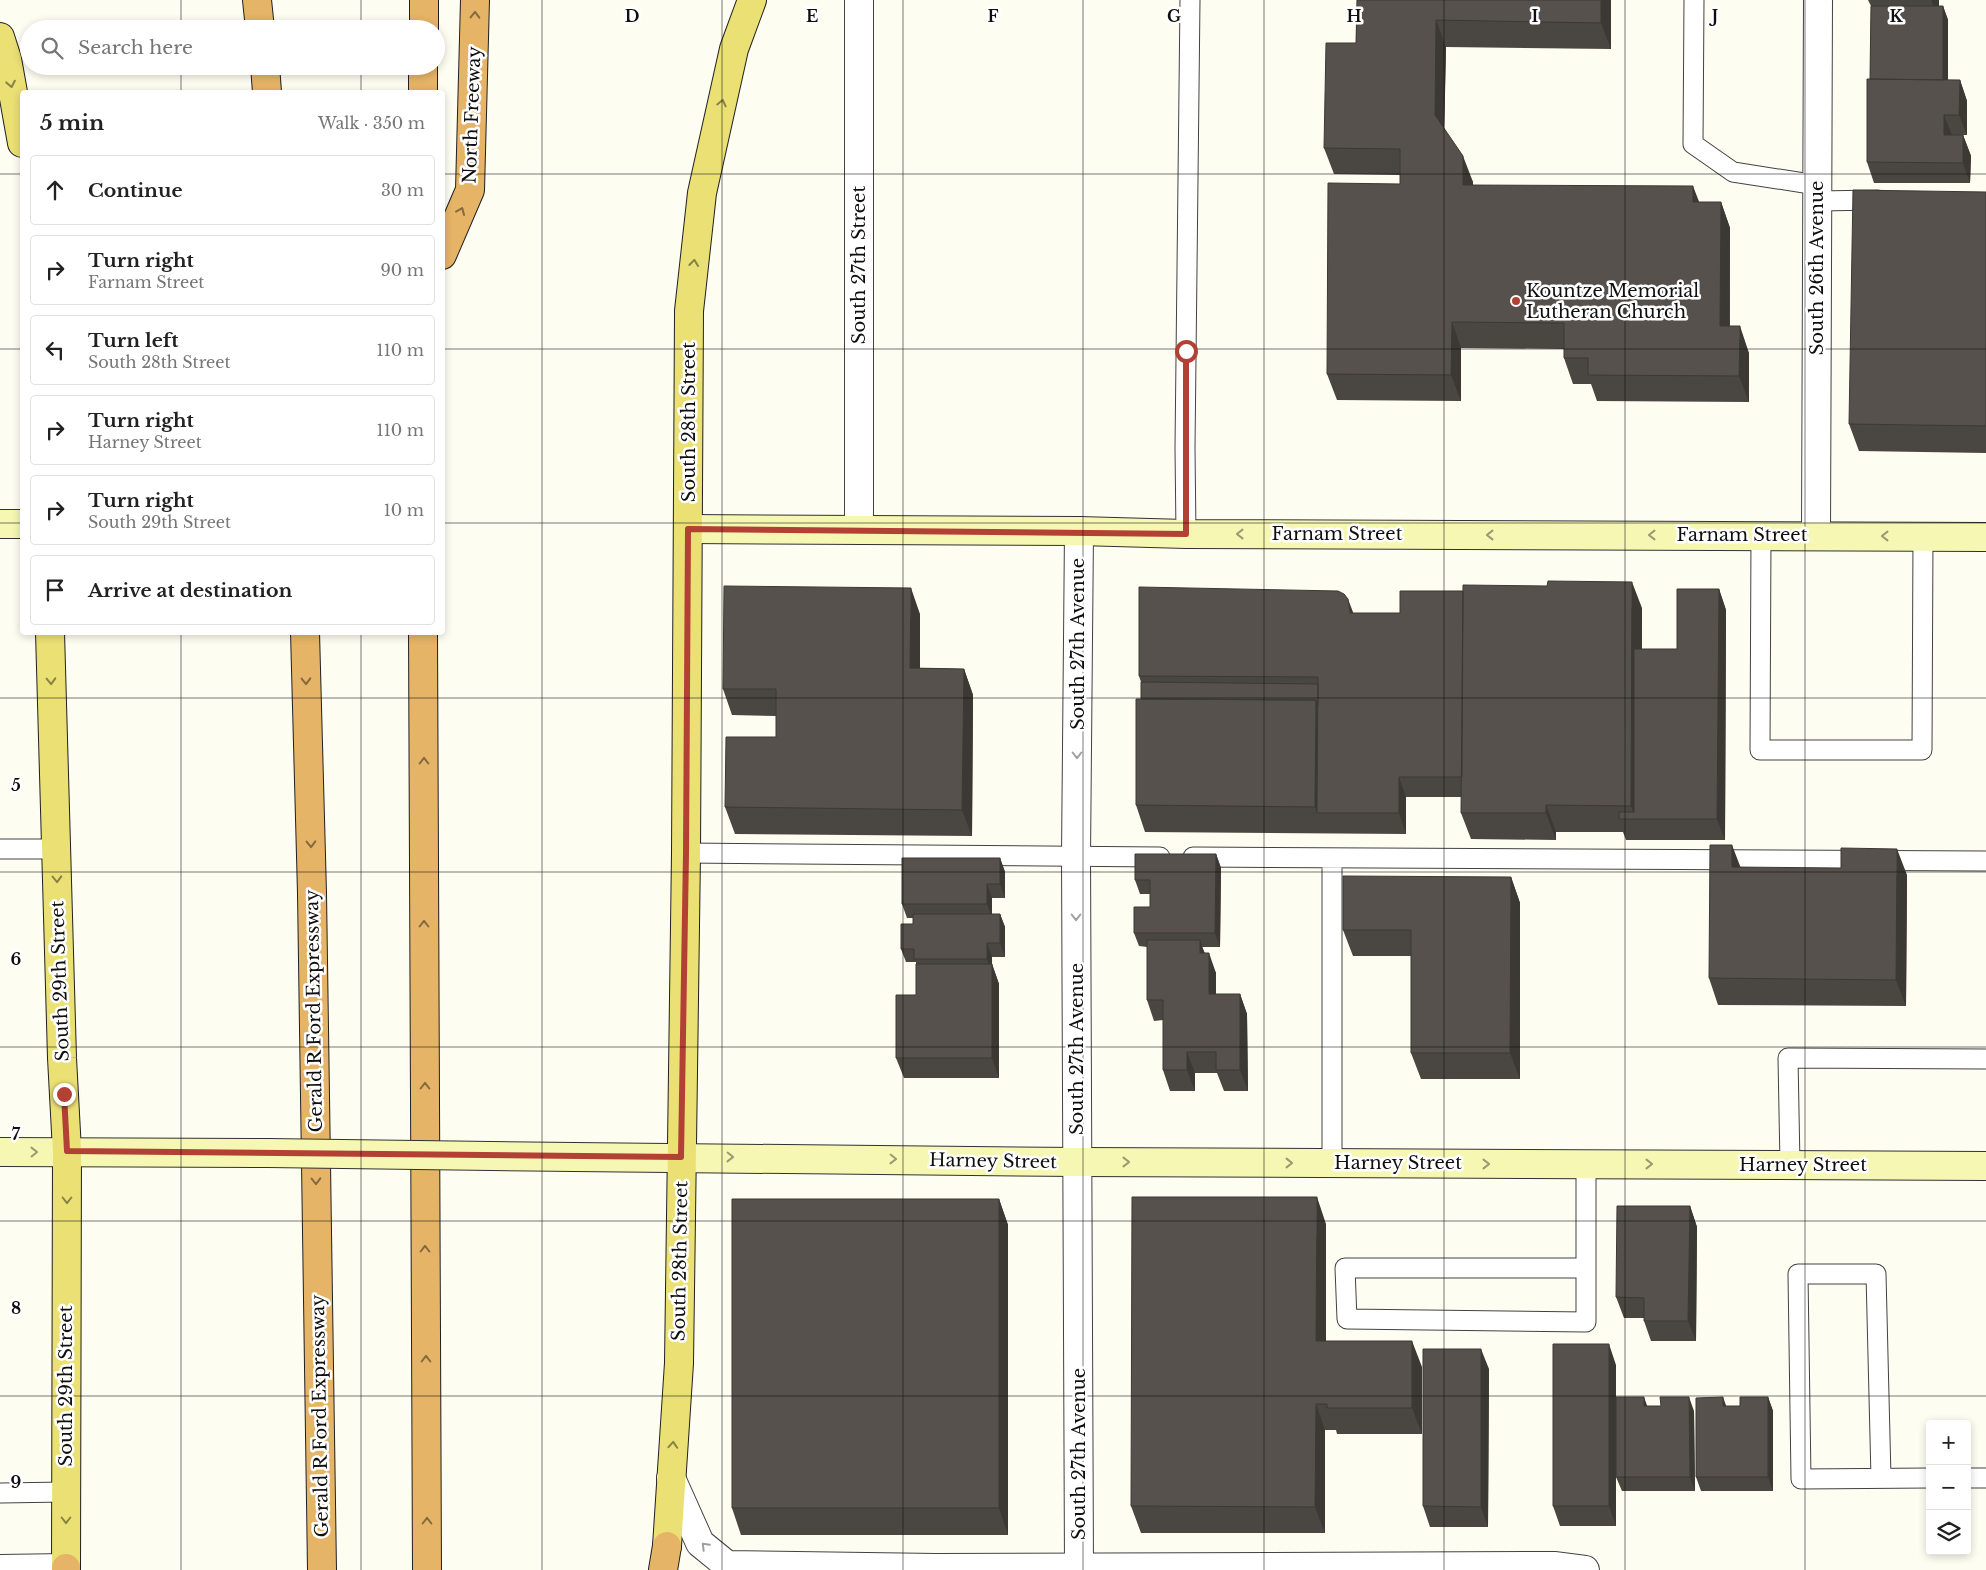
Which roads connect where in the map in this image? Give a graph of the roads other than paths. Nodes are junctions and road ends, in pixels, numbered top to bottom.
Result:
1 (257, 0) edge
2 (277, 0) edge
3 (424, 0) edge
4 (475, 0) edge
5 (752, 0) edge
6 (859, 0) edge
7 (1190, 0) edge
8 (1694, 0) edge
9 (1818, 0) edge
10 (259, 20) edge
11 (278, 20) edge
12 (424, 20) edge
13 (0, 37) edge
14 (265, 75) edge
15 (279, 75) edge
16 (423, 75) edge
17 (268, 90) edge
18 (280, 90) edge
19 (423, 90) edge
20 (20, 132) edge
21 (1817, 193) junction
22 (1897, 200) edge
23 (445, 249) edge
24 (0, 524) edge
25 (20, 524) edge
26 (688, 529) junction
27 (859, 529) junction
28 (1078, 531) junction
29 (1186, 534) junction
30 (1761, 536) junction
31 (1816, 536) junction
32 (1923, 536) junction
33 (1986, 537) edge
34 (50, 635) edge
35 (305, 635) edge
36 (423, 635) edge
37 (0, 849) edge
38 (56, 849) junction
39 (686, 853) junction
40 (1076, 856) junction
41 (1332, 858) junction
42 (1986, 861) edge
43 (1986, 1059) edge
44 (67, 1151) junction
45 (0, 1152) edge
46 (681, 1157) junction
47 (1078, 1162) junction
48 (1332, 1163) junction
49 (1586, 1164) junction
50 (1790, 1165) junction
51 (1986, 1166) edge
52 (1585, 1268) junction
53 (671, 1478) junction
54 (1881, 1478) junction
55 (1926, 1478) edge
56 (1971, 1478) edge
57 (1986, 1478) edge
58 (66, 1492) junction
59 (0, 1493) edge
60 (666, 1562) edge
61 (1079, 1567) junction
62 (0, 1568) edge
63 (1318, 1568) edge
64 (66, 1570) edge
65 (322, 1570) edge
66 (427, 1570) edge
67 (1585, 1570) edge

1 - 10 highway
2 - 11 highway
3 - 12 highway
23 -> 4 highway, North Freeway
26 -> 5 main road, South 28th Street
6 - 27 street, South 27th Street
7 - 29 lane
8 - 21 lane
9 - 21 street, South 26th Avenue
13 -> 20 main road
14 - 17 highway
15 - 18 highway
16 - 19 highway
21 - 22 lane
21 - 31 street, South 26th Avenue
24 - 25 main road
26 - 27 main road, Farnam Street
26 - 39 main road, South 28th Street
27 - 28 main road, Farnam Street
28 - 29 main road, Farnam Street
28 -> 40 street, South 27th Avenue
30 -> 29 main road, Farnam Street
30 - 31 main road, Farnam Street
30 - 32 lane
32 -> 31 main road, Farnam Street
32 - 33 main road, Farnam Street
34 -> 38 main road, South 29th Street
35 -> 65 highway, Gerald R Ford Expressway
66 -> 36 highway
37 - 38 lane
38 -> 44 main road, South 29th Street
39 - 40 lane
39 - 46 main road, South 28th Street
40 - 41 lane
40 -> 47 street, South 27th Avenue
41 - 42 lane
41 - 48 lane
43 - 50 lane
45 -> 44 main road, Harney Street
44 - 46 main road, Harney Street, bridge
44 -> 58 main road, South 29th Street
46 -> 47 main road, Harney Street
53 -> 46 main road, South 28th Street
47 -> 48 main road, Harney Street
47 - 61 street, South 27th Avenue
48 -> 49 main road, Harney Street
49 -> 50 main road, Harney Street
49 - 52 lane
50 - 51 main road, Harney Street
52 - 52 lane
53 - 60 main road, South 28th Street
61 -> 53 street
54 - 54 lane
54 - 55 lane
56 - 57 lane
58 - 59 lane
58 -> 64 main road, South 29th Street
61 - 63 street
62 - 64 street
63 - 67 street

